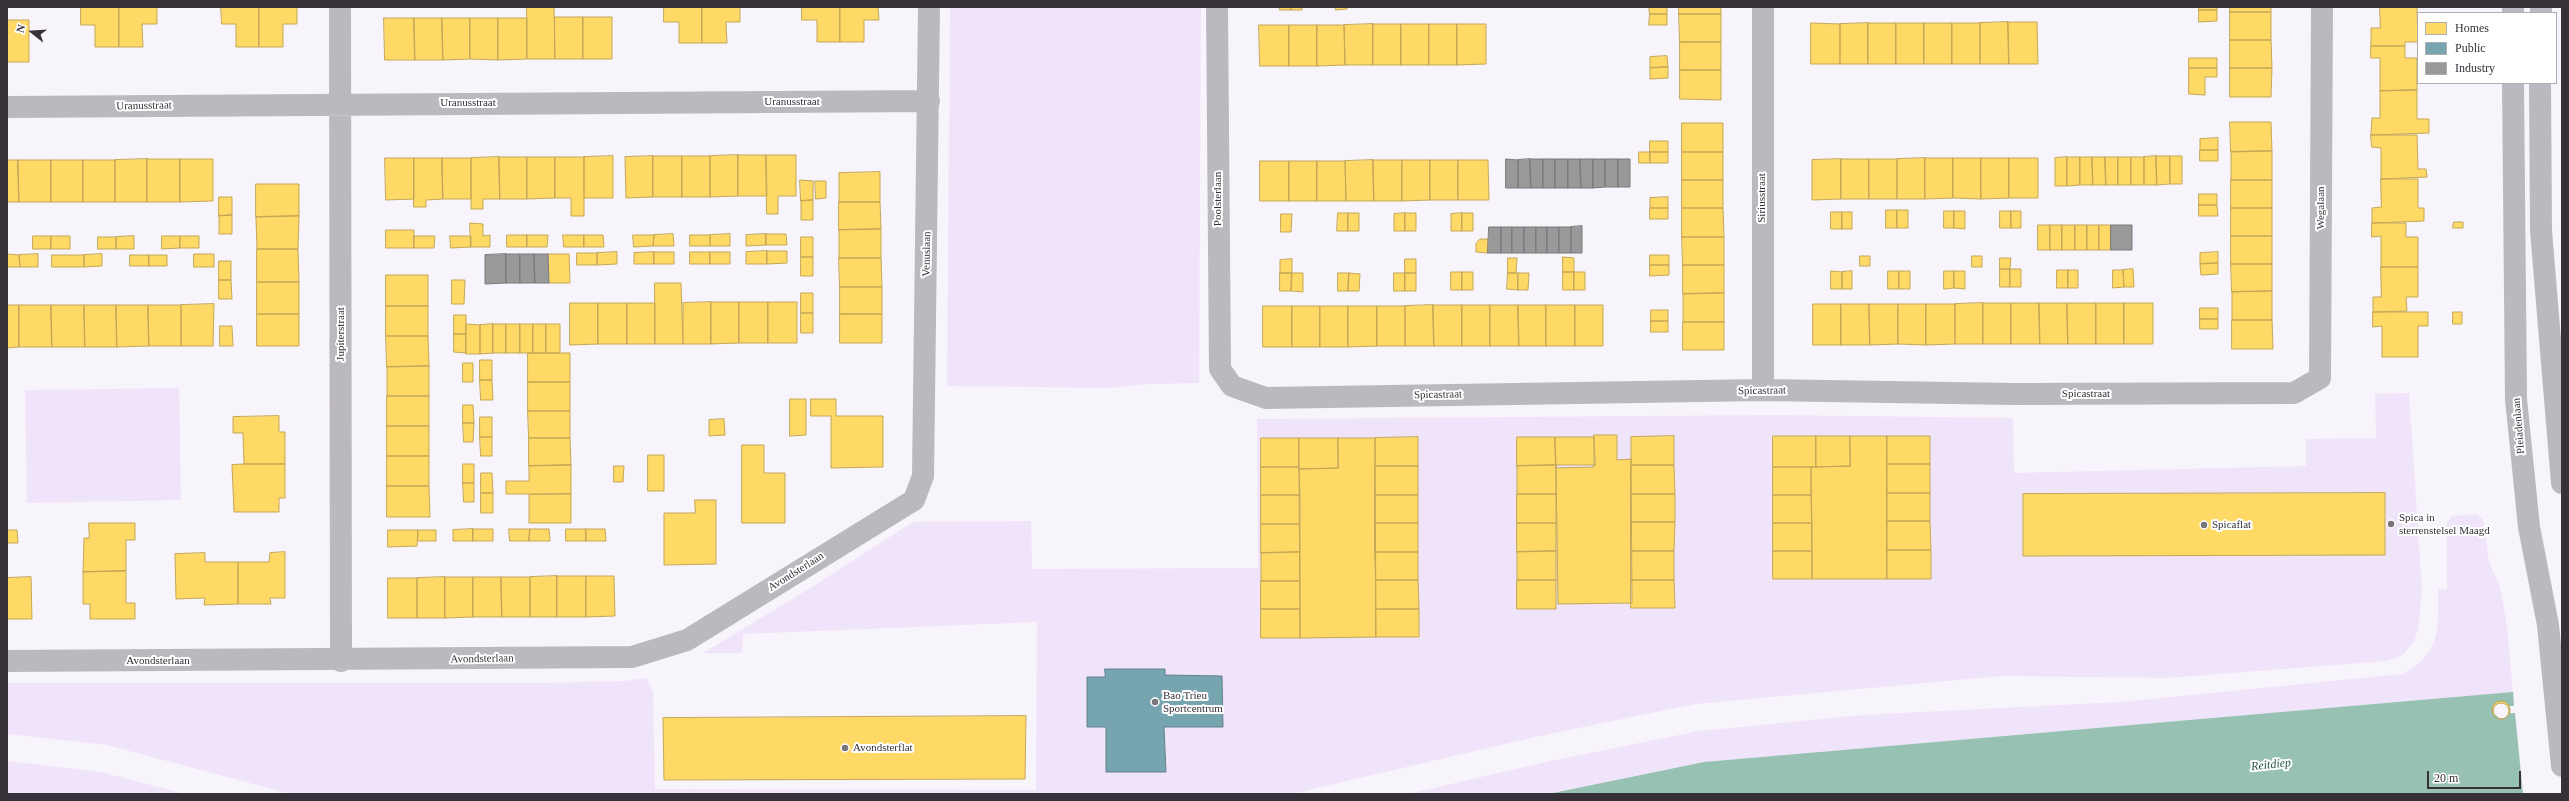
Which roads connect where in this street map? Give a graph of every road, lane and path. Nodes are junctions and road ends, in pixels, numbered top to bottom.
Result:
1 (340, 7) edge
2 (929, 7) edge
3 (1217, 7) edge
4 (1763, 7) edge
5 (2322, 7) edge
6 (2513, 84) edge
7 (2540, 84) edge
8 (929, 101) junction
9 (342, 104) junction
10 (7, 107) edge
11 (1232, 386) joint
12 (1762, 390) junction
13 (2294, 393) joint
14 (2562, 483) edge
15 (914, 500) joint
16 (7, 661) edge
17 (341, 661) junction
18 (2562, 766) edge

1 - 9 street, Jupiterstraat
2 - 8 street, Venuslaan
3 - 11 street, Poolsterlaan
4 - 12 street, Siriusstraat
5 - 13 street, Wegalaan
6 - 18 street, Pleiadenlaan
7 - 14 street
8 - 9 street, Uranusstraat
8 - 15 street, Venuslaan
9 - 10 street, Uranusstraat
9 - 17 street, Jupiterstraat
11 - 12 street, Spicastraat
12 - 13 street, Spicastraat
15 - 17 street, Avondsterlaan
16 - 17 street, Avondsterlaan

